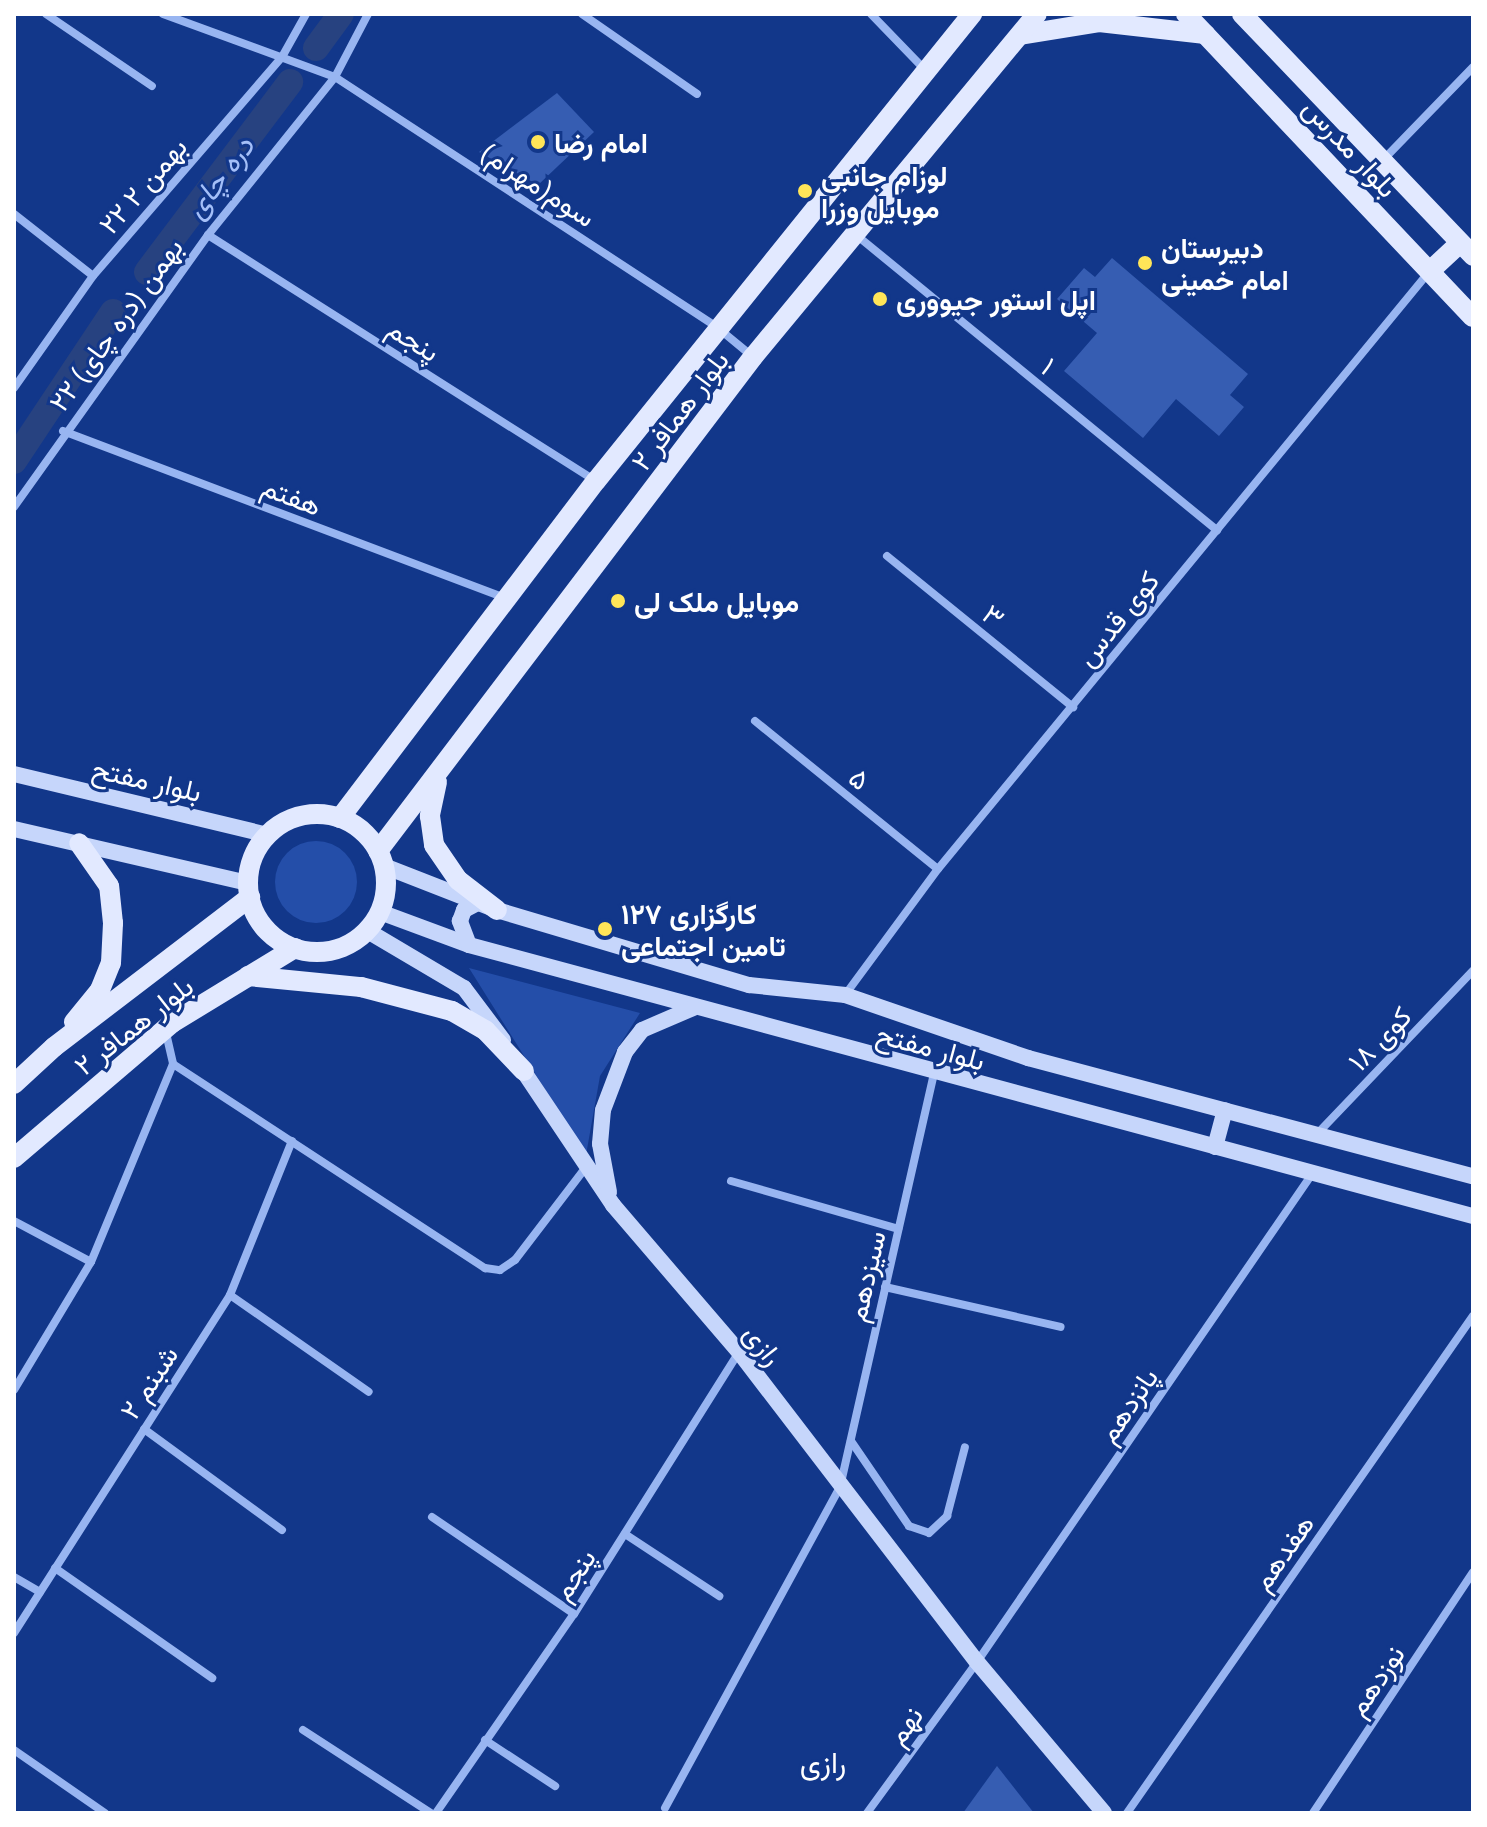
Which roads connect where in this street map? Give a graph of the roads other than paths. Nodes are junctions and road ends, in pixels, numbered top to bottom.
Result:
1 (46, 14) edge
2 (163, 14) edge
3 (306, 14) edge
4 (368, 14) edge
5 (582, 14) edge
6 (871, 14) edge
7 (972, 14) edge
8 (1037, 14) edge
9 (1186, 14) edge
10 (1242, 14) edge
11 (1205, 34) junction
12 (1020, 35) junction
13 (282, 57) junction
14 (1473, 67) edge
15 (928, 73) junction
16 (335, 77) junction
17 (152, 86) dead end
18 (697, 94) dead end
19 (1382, 161) junction
20 (14, 214) edge
21 (854, 233) junction
22 (208, 235) junction
23 (1466, 250) edge
24 (1429, 271) junction
25 (93, 276) junction
26 (1473, 317) edge
27 (718, 328) junction
28 (753, 357) junction
29 (14, 388) edge
30 (63, 431) junction
31 (596, 481) junction
32 (14, 507) edge
33 (1217, 530) junction
34 (887, 556) dead end
35 (506, 599) junction
36 (1073, 707) junction
37 (755, 721) dead end
38 (14, 774) edge
39 (437, 778) junction
40 (340, 818) junction
41 (14, 829) edge
42 (268, 835) junction
43 (79, 843) junction
44 (381, 858) junction
45 (938, 869) junction
46 (249, 890) junction
47 (488, 907) junction
48 (380, 912) junction
49 (366, 930) junction
50 (469, 945) junction
51 (295, 948) junction
52 (1473, 971) edge
53 (248, 976) junction
54 (845, 995) junction
55 (693, 1007) junction
56 (165, 1029) junction
57 (54, 1047) junction
58 (173, 1064) junction
59 (524, 1071) junction
60 (934, 1074) junction
61 (14, 1084) edge
62 (1225, 1110) junction
63 (1317, 1135) junction
64 (292, 1141) junction
65 (1215, 1147) junction
66 (14, 1158) edge
67 (586, 1167) junction
68 (1313, 1173) junction
69 (1473, 1176) edge
70 (731, 1181) dead end
71 (613, 1205) junction
72 (1473, 1216) edge
73 (14, 1221) edge
74 (898, 1229) junction
75 (91, 1262) junction
76 (885, 1287) junction
77 (230, 1295) junction
78 (1473, 1316) edge
79 (1061, 1327) dead end
80 (739, 1352) junction
81 (14, 1390) edge
82 (369, 1392) dead end
83 (144, 1429) junction
84 (851, 1441) junction
85 (965, 1447) dead end
86 (840, 1487) junction
87 (432, 1517) dead end
88 (282, 1530) dead end
89 (625, 1534) junction
90 (55, 1568) junction
91 (1473, 1572) edge
92 (14, 1577) edge
93 (40, 1592) junction
94 (719, 1596) dead end
95 (574, 1614) junction
96 (14, 1633) edge
97 (977, 1662) junction
98 (212, 1678) dead end
99 (303, 1730) dead end
100 (485, 1740) junction
101 (14, 1750) edge
102 (555, 1786) dead end
103 (665, 1808) dead end
104 (105, 1813) edge
105 (434, 1813) edge
106 (867, 1813) edge
107 (1104, 1813) edge
108 (1127, 1813) edge
109 (1313, 1813) edge

1 - 17 street
2 - 13 street
3 - 13 street, ۲۲ بهمن ۲
4 - 16 street, ۲۲ بهمن (دره چای)
5 - 18 street
6 - 15 street
7 - 15 main road, بلوار همافر ۲
8 - 12 main road, بلوار همافر ۲
9 - 11 main road, بلوار مدرس
10 - 19 main road, بلوار مدرس
11 - 12 main road
11 - 24 main road, بلوار مدرس
12 - 21 main road, بلوار همافر ۲
13 - 16 street, سوم(مهرام)
13 - 25 street, ۲۲ بهمن ۲
14 - 19 street
15 - 27 main road, بلوار همافر ۲
16 - 22 street, ۲۲ بهمن (دره چای)
16 - 27 street, سوم(مهرام)
19 - 23 main road, بلوار مدرس
20 - 25 street
21 - 28 main road, بلوار همافر ۲
21 - 33 street, ۱
22 - 30 street, ۲۲ بهمن (دره چای)
22 - 31 street, پنجم
23 - 24 main road
24 - 26 main road, بلوار مدرس
24 - 33 street, کوی قدس
25 - 29 street, ۲۲ بهمن ۲
27 - 28 street, سوم(مهرام)
27 - 31 main road, بلوار همافر ۲
28 - 39 main road, بلوار همافر ۲
30 - 32 street, ۲۲ بهمن (دره چای)
30 - 35 street, هفتم
31 - 35 main road, بلوار همافر ۲
33 - 36 street, کوی قدس
34 - 36 street, ۳
35 - 40 main road, بلوار همافر ۲
36 - 45 street, کوی قدس
37 - 45 street, ۵
38 - 42 street, بلوار مفتح
39 - 44 main road, بلوار همافر ۲
39 - 47 main road
40 - 42 main road
40 - 44 main road
41 - 43 street
42 - 46 main road
43 - 46 street
43 - 57 main road
44 - 47 street, بلوار مفتح
44 - 48 main road
45 - 54 street, کوی قدس
46 - 51 main road
46 - 57 main road, بلوار همافر ۲
47 - 50 street
47 - 54 street, بلوار مفتح
48 - 49 main road
48 - 50 street, بلوار مفتح
49 - 51 main road
49 - 59 street, رازی
50 - 55 street, بلوار مفتح
51 - 53 main road, بلوار همافر ۲
52 - 63 street, کوی ۱۸
53 - 56 main road, بلوار همافر ۲
53 - 59 main road
54 - 62 street, بلوار مفتح
55 - 60 street, بلوار مفتح
55 - 71 street
56 - 58 street
56 - 66 main road, بلوار همافر ۲
57 - 61 main road, بلوار همافر ۲
58 - 64 street
58 - 75 street
59 - 67 street, رازی
60 - 65 street, بلوار مفتح
60 - 74 street, سیزدهم
62 - 63 street, بلوار مفتح
62 - 65 street
63 - 69 street, بلوار مفتح
64 - 67 street
64 - 77 street, شبنم ۲
65 - 68 street, بلوار مفتح
67 - 71 street, رازی
68 - 72 street, بلوار مفتح
68 - 97 street, پانزدهم
70 - 74 street
71 - 80 street, رازی
73 - 75 street
74 - 76 street, سیزدهم
75 - 81 street
76 - 79 street
76 - 84 street, سیزدهم
77 - 82 street
77 - 83 street, شبنم ۲
78 - 108 street, هفدهم
80 - 86 street, رازی
80 - 89 street, پنجم
83 - 88 street
83 - 90 street, شبنم ۲
84 - 85 street
84 - 86 street, سیزدهم
86 - 97 street, رازی
86 - 103 street, سیزدهم
87 - 95 street
89 - 94 street
89 - 95 street, پنجم
90 - 93 street, شبنم ۲
90 - 98 street
91 - 109 street, نوزدهم
92 - 93 street
93 - 96 street, شبنم ۲
95 - 100 street, پنجم
97 - 106 street, نهم
97 - 107 street, رازی
99 - 105 street
100 - 102 street
100 - 105 street, پنجم
101 - 104 street

